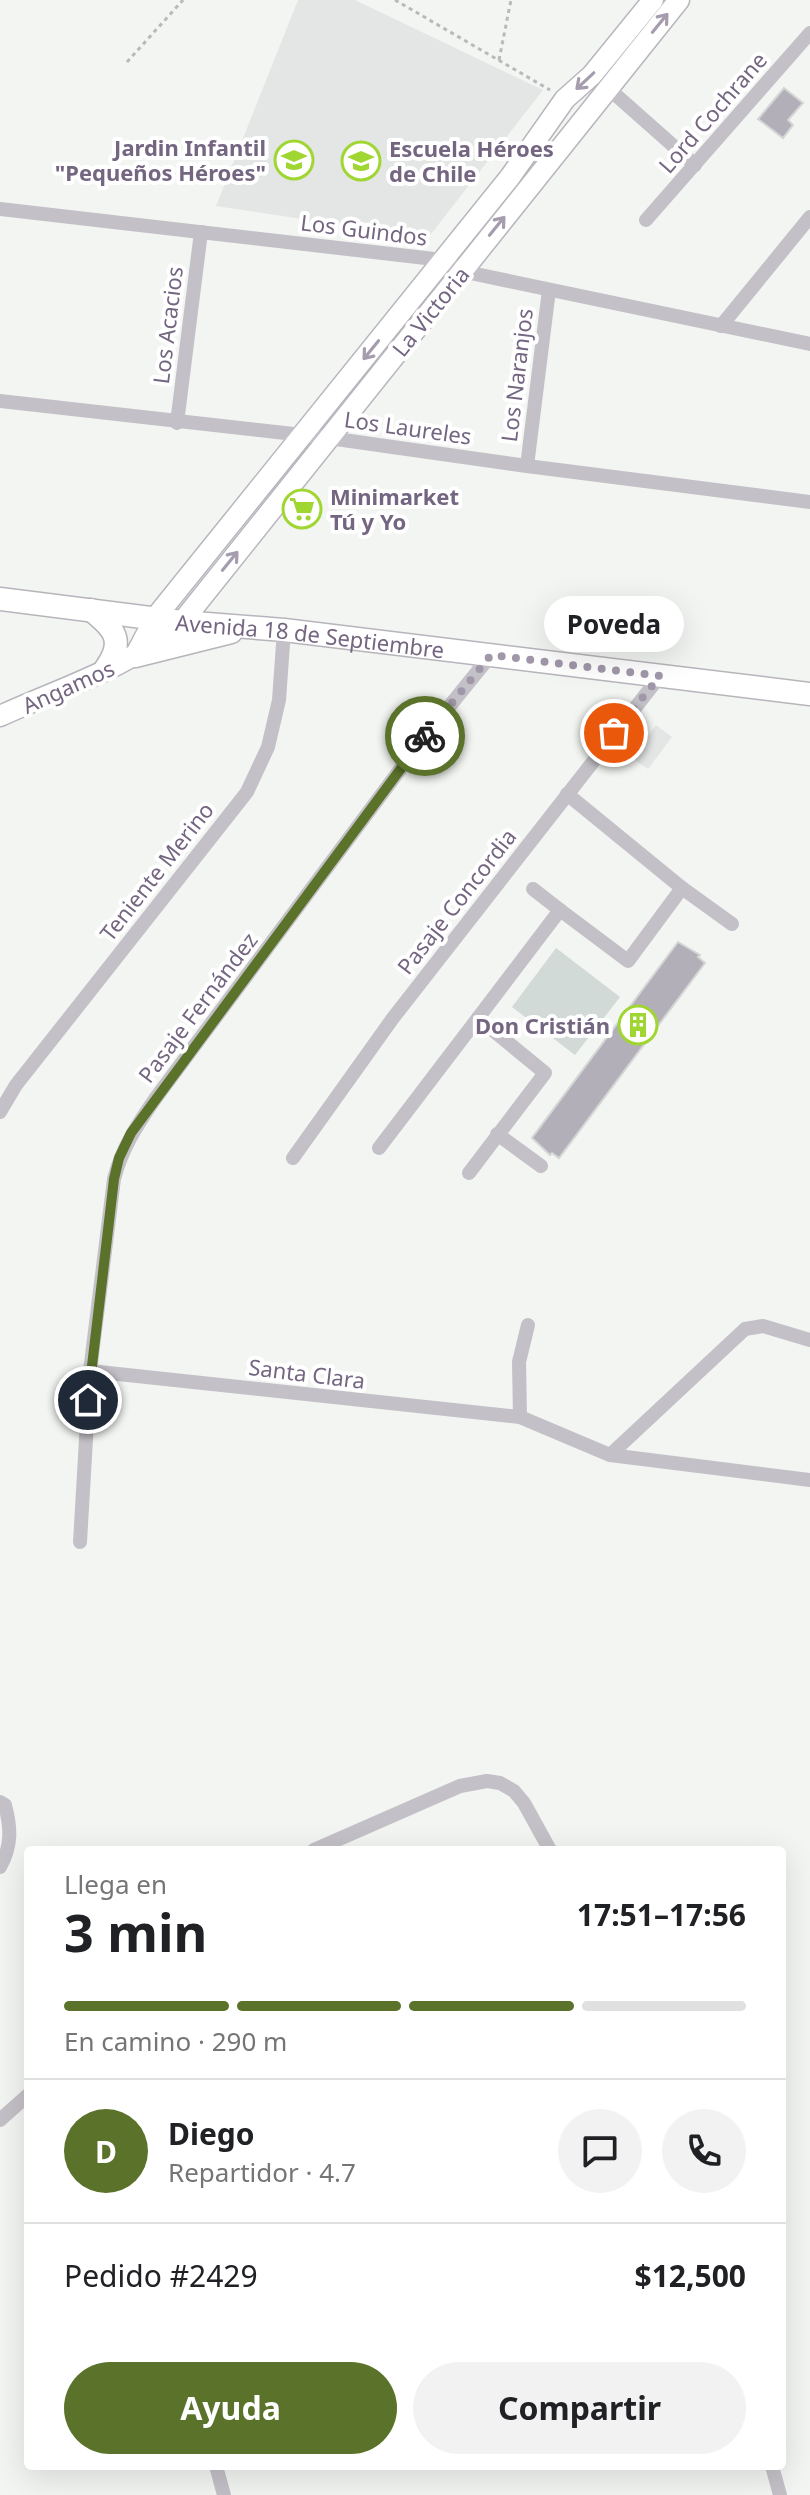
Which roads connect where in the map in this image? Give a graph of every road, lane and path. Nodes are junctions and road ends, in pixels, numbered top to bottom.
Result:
1 (183, 0) edge
2 (395, 0) edge
3 (511, 0) edge
4 (653, 0) edge
5 (679, 0) edge
6 (810, 33) edge
7 (499, 60) junction
8 (127, 62) dead end
9 (608, 88) junction
10 (565, 99) junction
11 (695, 165) junction
12 (0, 209) edge
13 (810, 217) edge
14 (646, 220) dead end
15 (201, 232) junction
16 (443, 260) junction
17 (461, 271) junction
18 (549, 290) junction
19 (721, 326) junction
20 (810, 344) edge
21 (0, 401) edge
22 (177, 423) junction
23 (302, 436) junction
24 (329, 438) junction
25 (527, 466) junction
26 (810, 502) edge
27 (0, 599) edge
28 (91, 610) junction
29 (155, 618) junction
30 (182, 622) junction
31 (250, 627) junction
32 (284, 630) junction
33 (491, 655) junction
34 (135, 656) junction
35 (106, 668) junction
36 (660, 676) junction
37 (810, 694) edge
38 (0, 716) edge
39 (567, 794) junction
40 (682, 888) junction
41 (533, 889) dead end
42 (560, 910) junction
43 (732, 924) dead end
44 (478, 1018) junction
45 (0, 1112) edge
46 (497, 1134) junction
47 (379, 1148) dead end
48 (293, 1158) dead end
49 (541, 1166) dead end
50 (469, 1173) dead end
51 (528, 1325) dead end
52 (810, 1340) edge
53 (90, 1371) junction
54 (520, 1417) junction
55 (610, 1455) junction
56 (810, 1480) edge
57 (80, 1542) dead end
58 (0, 1802) edge
59 (323, 1846) edge
60 (548, 1846) edge
61 (0, 1867) edge
62 (24, 2099) edge
63 (0, 2120) edge
64 (217, 2470) edge
65 (773, 2470) edge
66 (224, 2495) edge
67 (780, 2495) edge

1 - 8 path
2 - 7 path
3 - 7 path
4 -> 10 street, La Victoria
9 -> 5 street, La Victoria
6 - 11 street, Lord Cochrane
7 - 10 path
9 - 11 street
17 -> 9 street, La Victoria
10 - 16 street, La Victoria
11 - 14 street, Lord Cochrane
12 - 15 street, Los Guindos
13 - 19 street
15 - 16 street, Los Guindos
15 - 22 street, Los Acacios
16 - 17 street, Los Guindos
16 -> 23 street, La Victoria
17 - 18 street, Los Guindos
17 - 24 street, La Victoria
18 - 19 street, Los Guindos
18 - 25 street, Los Naranjos
19 - 20 street, Los Guindos
21 - 22 street, Los Laureles
22 - 23 street, Los Laureles
23 - 24 street, Los Laureles
23 - 29 street, La Victoria
24 - 25 street, Los Laureles
30 -> 24 street, La Victoria
25 - 26 street, Los Laureles
27 - 28 main road, Avenida 18 de Septiembre
28 - 29 main road, Avenida 18 de Septiembre
28 - 35 main road
29 - 30 main road, Avenida 18 de Septiembre
29 - 34 street, Angamos
30 - 31 main road, Avenida 18 de Septiembre
30 - 34 street, Angamos
31 - 32 main road, Avenida 18 de Septiembre
31 - 34 main road
32 - 33 main road, Avenida 18 de Septiembre
32 - 45 street, Teniente Merino
33 - 36 main road, Avenida 18 de Septiembre
33 - 53 street, Pasaje Fernández
34 - 35 street, Angamos
35 - 38 street, Angamos
36 - 37 main road, Avenida 18 de Septiembre
36 - 39 street, Pasaje Concordia
39 - 40 street
39 - 48 street, Pasaje Concordia
40 - 42 street
40 - 43 street
41 - 42 street
42 - 44 street
44 - 46 street
44 - 47 street
46 - 49 street
46 - 50 street
51 - 54 street
52 - 55 street
53 - 54 street, Santa Clara
53 - 57 street, Pasaje Fernández
54 - 55 street, Santa Clara
55 - 56 street, Santa Clara
58 - 61 street
59 - 60 street
62 - 63 street
64 - 66 street
65 - 67 street

